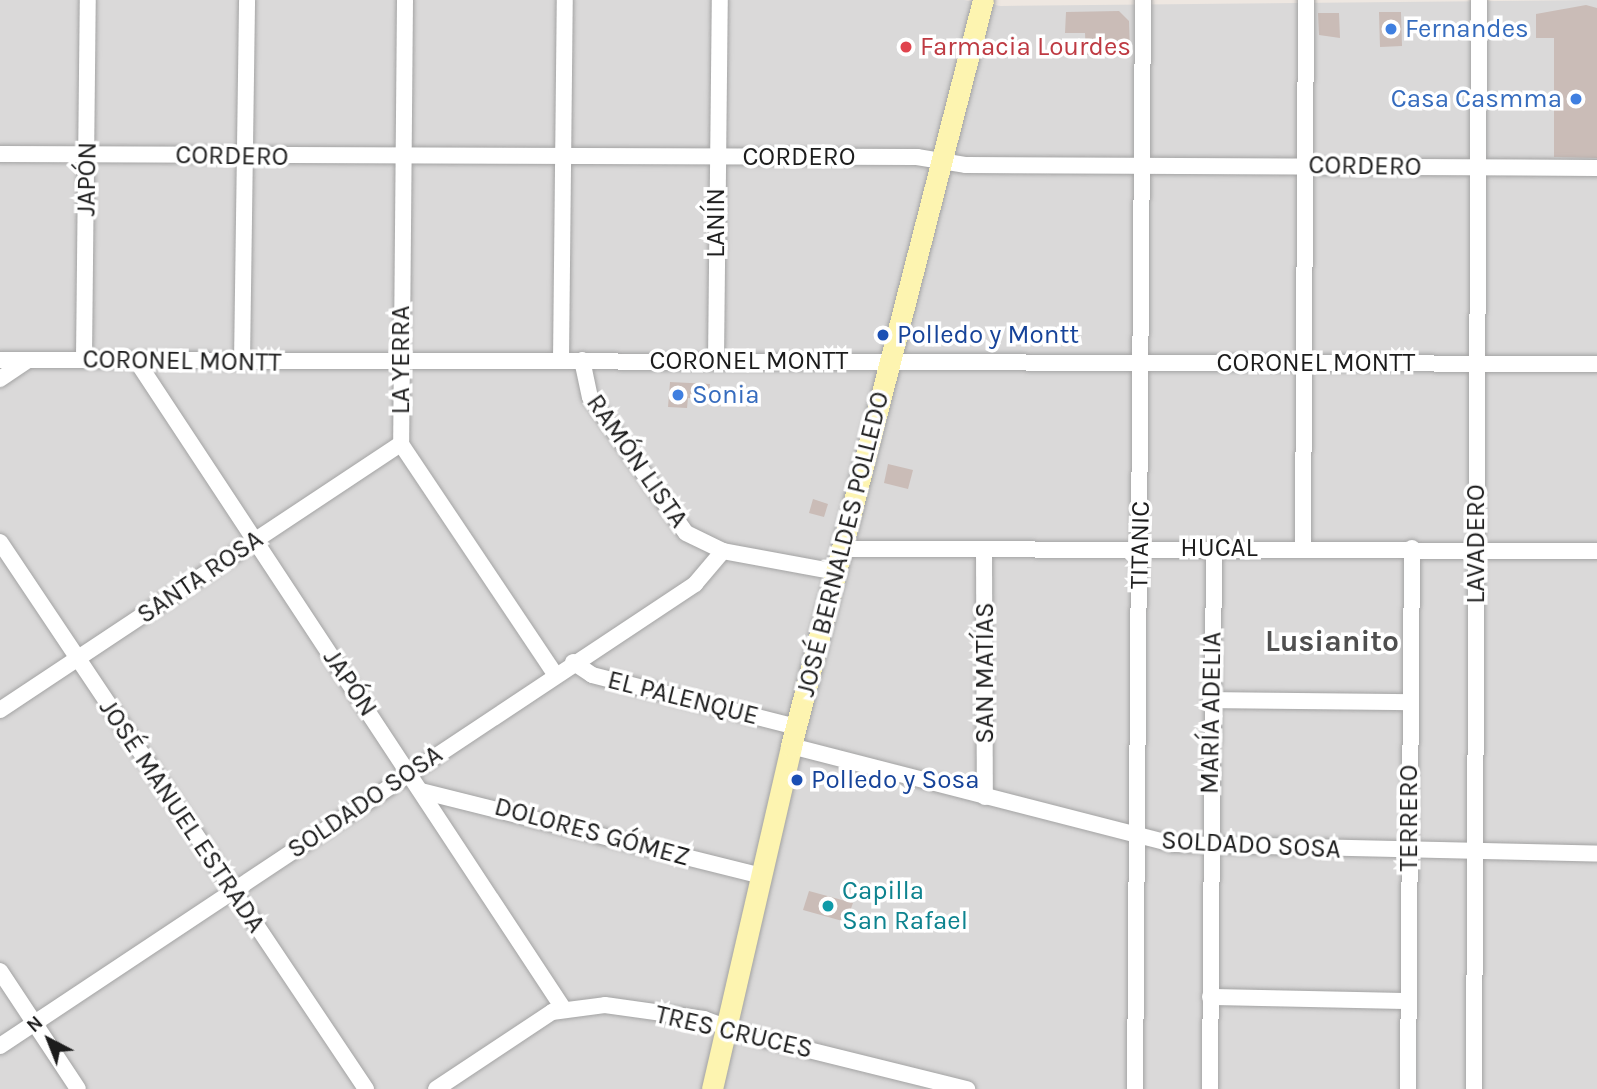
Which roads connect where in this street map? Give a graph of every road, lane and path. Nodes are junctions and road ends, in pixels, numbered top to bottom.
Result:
1 (88, 0) edge
2 (247, 0) edge
3 (405, 0) edge
4 (565, 0) edge
5 (720, 0) edge
6 (983, 0) edge
7 (1143, 0) edge
8 (1306, 0) edge
9 (1479, 0) edge
10 (0, 154) edge
11 (87, 155) junction
12 (246, 156) junction
13 (717, 156) junction
14 (561, 158) junction
15 (401, 159) junction
16 (941, 161) junction
17 (1142, 163) junction
18 (1306, 164) junction
19 (1480, 168) junction
20 (1597, 169) edge
21 (84, 359) junction
22 (0, 360) edge
23 (136, 360) junction
24 (561, 360) junction
25 (582, 360) junction
26 (27, 361) junction
27 (890, 361) junction
28 (242, 362) junction
29 (401, 362) junction
30 (716, 362) junction
31 (1142, 363) junction
32 (1304, 363) junction
33 (1478, 364) junction
34 (1597, 364) edge
35 (0, 379) edge
36 (401, 444) junction
37 (255, 540) junction
38 (0, 542) edge
39 (1214, 547) junction
40 (1303, 547) junction
41 (1140, 548) junction
42 (1412, 548) junction
43 (841, 549) junction
44 (984, 549) junction
45 (1475, 549) junction
46 (723, 551) junction
47 (1597, 551) edge
48 (835, 572) junction
49 (76, 659) junction
50 (573, 662) junction
51 (555, 674) junction
52 (1211, 700) junction
53 (1409, 702) junction
54 (0, 710) edge
55 (794, 737) junction
56 (409, 772) junction
57 (421, 791) junction
58 (985, 797) junction
59 (1137, 837) junction
60 (1210, 847) junction
61 (1409, 852) junction
62 (1476, 854) junction
63 (1597, 854) edge
64 (762, 876) junction
65 (233, 891) junction
66 (0, 971) edge
67 (1210, 997) junction
68 (1408, 1001) junction
69 (563, 1007) junction
70 (35, 1023) junction
71 (724, 1027) junction
72 (0, 1046) edge
73 (901, 1072) junction
74 (78, 1089) edge
75 (366, 1089) edge
76 (436, 1089) edge
77 (712, 1089) edge
78 (898, 1089) edge
79 (967, 1089) edge
80 (1135, 1089) edge
81 (1210, 1089) edge
82 (1408, 1089) edge
83 (1474, 1089) edge

1 - 11 street, JAPÓN
2 - 12 street
3 - 15 street, LA YERRA
4 - 14 street
5 - 13 street, LANÍN
6 - 16 main road, JOSÉ BERNALDES POLLEDO
7 - 17 street, TITANIC
8 - 18 street
9 - 19 street, LAVADERO
10 - 11 street, CORDERO
11 - 12 street, CORDERO
11 - 21 street, JAPÓN
12 - 15 street, CORDERO
12 - 28 street
13 - 14 street, CORDERO
13 - 16 street, CORDERO
13 - 30 street, LANÍN
14 - 15 street, CORDERO
14 - 24 street
15 - 29 street, LA YERRA
16 - 17 street, CORDERO
16 - 27 main road, JOSÉ BERNALDES POLLEDO
17 - 18 street, CORDERO
17 - 31 street, TITANIC
18 - 19 street, CORDERO
18 - 32 street
19 - 20 street, CORDERO
19 - 33 street, LAVADERO
21 - 23 street, CORONEL MONTT
21 - 26 street, CORONEL MONTT
22 - 26 street, CORONEL MONTT
23 - 28 street, CORONEL MONTT
23 - 37 street, JAPÓN
24 - 25 street, CORONEL MONTT
24 - 29 street, CORONEL MONTT
25 - 30 street, CORONEL MONTT
25 - 46 street, RAMÓN LISTA
26 - 35 street
27 - 30 street, CORONEL MONTT
27 - 31 street, CORONEL MONTT
27 - 43 main road, JOSÉ BERNALDES POLLEDO
28 - 29 street, CORONEL MONTT
29 - 36 street, LA YERRA
31 - 32 street, CORONEL MONTT
31 - 41 street, TITANIC
32 - 33 street, CORONEL MONTT
32 - 40 street
33 - 34 street, CORONEL MONTT
33 - 45 street, LAVADERO
36 - 37 street, SANTA ROSA
36 - 51 street, LA YERRA
37 - 49 street, SANTA ROSA
37 - 56 street, JAPÓN
38 - 49 street, JOSÉ MANUEL ESTRADA
39 - 40 street, HUCAL
39 - 41 street, HUCAL
39 - 52 street, MARÍA ADELIA
40 - 42 street, HUCAL
41 - 44 street, HUCAL
41 - 59 street, TITANIC
42 - 45 street, HUCAL
42 - 53 street, TERRERO
43 - 44 street, HUCAL
43 - 48 main road, JOSÉ BERNALDES POLLEDO
44 - 58 street, SAN MATÍAS
45 - 47 street, HUCAL
45 - 62 street, LAVADERO
46 - 48 street, RAMÓN LISTA
46 - 50 street, SOLDADO SOSA
48 - 55 main road, JOSÉ BERNALDES POLLEDO
49 - 54 street, SANTA ROSA
49 - 65 street, JOSÉ MANUEL ESTRADA
50 - 51 street, SOLDADO SOSA
50 - 55 street, EL PALENQUE
51 - 56 street, SOLDADO SOSA
52 - 53 street
52 - 60 street, MARÍA ADELIA
53 - 61 street, TERRERO
55 - 58 street, SOLDADO SOSA
55 - 64 main road, JOSÉ BERNALDES POLLEDO
56 - 57 street, JAPÓN
56 - 65 street, SOLDADO SOSA
57 - 64 street, DOLORES GÓMEZ
57 - 69 street, JAPÓN
58 - 59 street, SOLDADO SOSA
59 - 60 street, SOLDADO SOSA
59 - 80 street, TITANIC
60 - 61 street, SOLDADO SOSA
60 - 67 street, MARÍA ADELIA
61 - 62 street, SOLDADO SOSA
61 - 68 street, TERRERO
62 - 63 street, SOLDADO SOSA
62 - 83 street, LAVADERO
64 - 71 main road, JOSÉ BERNALDES POLLEDO
65 - 70 street, SOLDADO SOSA
65 - 75 street, JOSÉ MANUEL ESTRADA
66 - 70 street
67 - 68 street
67 - 81 street, MARÍA ADELIA
68 - 82 street, TERRERO
69 - 71 street, TRES CRUCES
69 - 76 street, TRES CRUCES
70 - 72 street, SOLDADO SOSA
70 - 74 street
71 - 73 street, TRES CRUCES
71 - 77 main road, JOSÉ BERNALDES POLLEDO
73 - 78 street
73 - 79 street, TRES CRUCES

